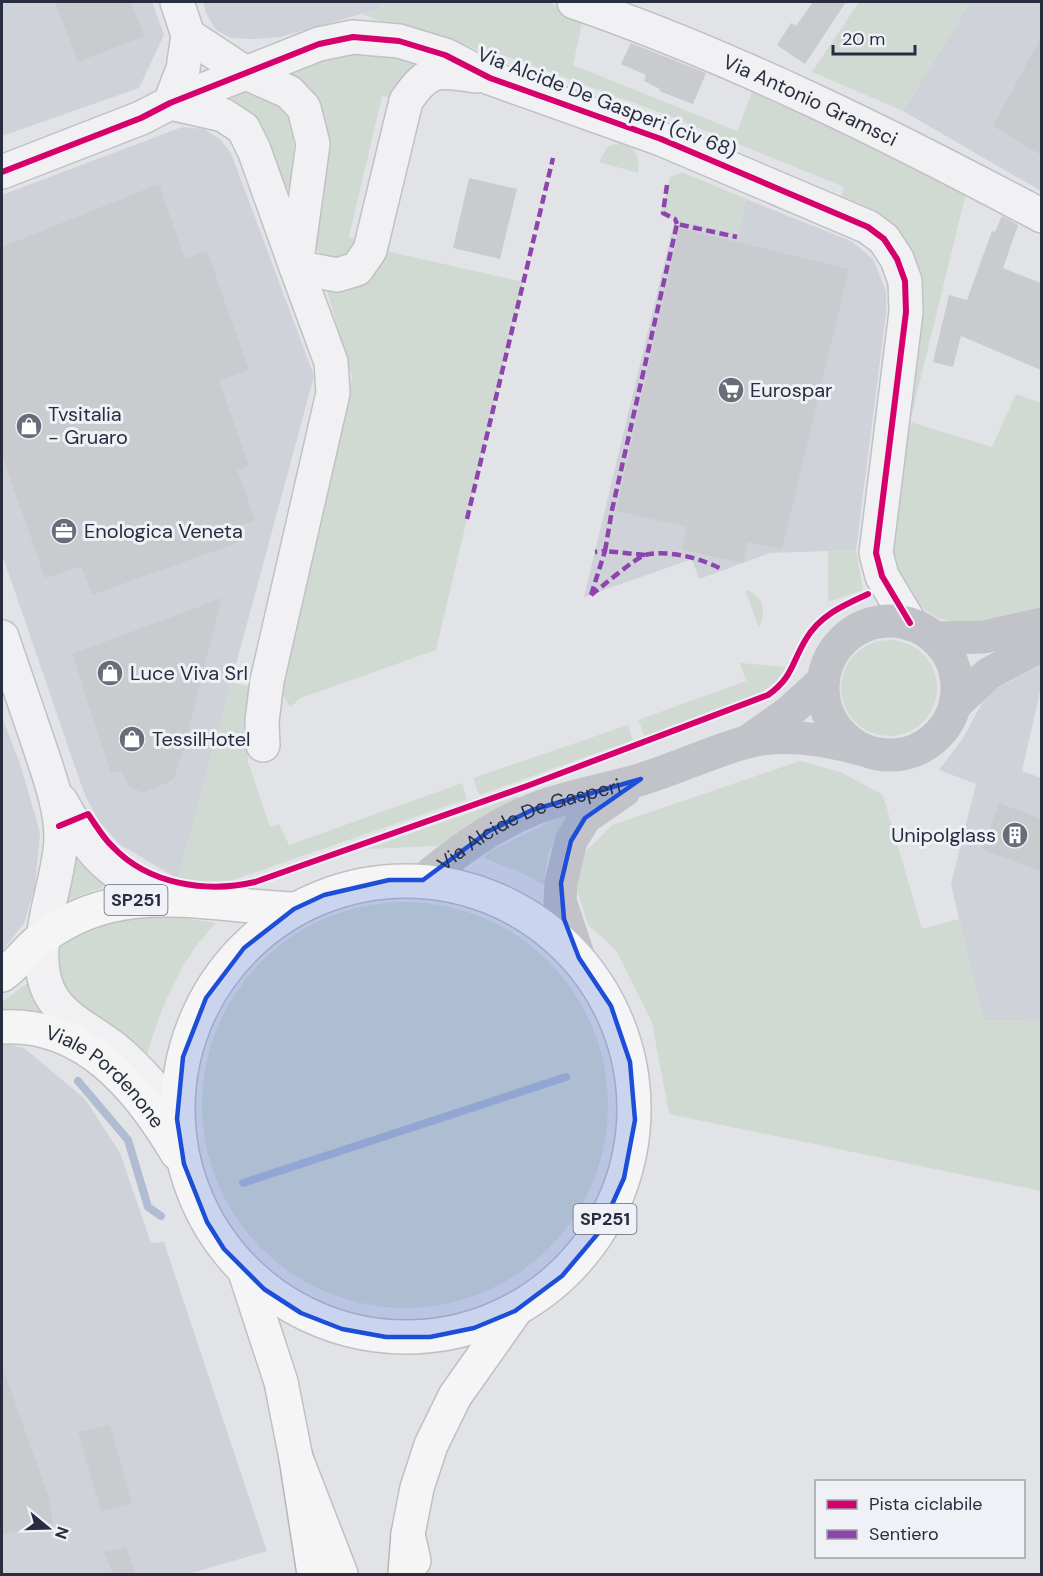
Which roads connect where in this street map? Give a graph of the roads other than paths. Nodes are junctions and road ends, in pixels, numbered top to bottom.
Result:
1 (177, 2) edge
2 (574, 2) edge
3 (189, 35) junction
4 (244, 72) junction
5 (490, 78) junction
6 (170, 103) junction
7 (2, 172) edge
8 (1041, 216) edge
9 (296, 267) junction
10 (1041, 624) edge
11 (923, 630) junction
12 (2, 637) edge
13 (1041, 645) edge
14 (823, 681) junction
15 (956, 704) junction
16 (748, 741) junction
17 (263, 745) dead end
18 (860, 749) junction
19 (641, 779) junction
20 (54, 789) junction
21 (423, 880) junction
22 (172, 899) junction
23 (294, 909) junction
24 (42, 938) junction
25 (579, 958) junction
26 (2, 975) edge
27 (2, 1027) edge
28 (177, 1119) junction
29 (184, 1164) junction
30 (245, 1272) junction
31 (515, 1311) junction
32 (296, 1458) junction
33 (408, 1534) junction
34 (314, 1575) edge
35 (341, 1575) edge
36 (405, 1575) edge
37 (416, 1575) edge

1 - 3 street
2 - 8 street, Via Antonio Gramsci
3 - 4 street
3 - 6 street
4 - 5 street, Via Alcide De Gasperi (civ 68)
4 - 6 street, Via Alcide De Gasperi (civ 68)
4 - 9 street
5 - 9 street, Via Alcide De Gasperi (civ 68)
5 - 11 street, Via Alcide De Gasperi (civ 68)
6 - 7 street, Via Alcide De Gasperi (civ 68)
6 - 9 street
9 - 17 street
10 - 11 main road
11 - 14 main road
11 - 15 main road
12 - 20 street
13 - 15 main road
14 - 16 main road, Via Alcide De Gasperi
14 - 18 main road
15 - 18 main road
16 - 18 main road, Via Alcide De Gasperi
16 - 19 main road, Via Alcide De Gasperi / SP251
19 - 21 main road, Via Alcide De Gasperi / SP251
19 - 25 main road, Via Alcide De Gasperi / SP251
20 - 22 street
20 - 24 street, Viale Pordenone
21 - 23 main road, SP251
21 - 25 main road, SP251
22 - 23 main road, SP251
22 - 24 main road, SP251
23 - 28 main road, SP251
24 - 26 main road, SP251
24 - 28 street, Viale Pordenone
25 - 31 main road, SP251
27 - 29 main road, Viale Pordenone / SP251
28 - 29 main road, SP251
29 - 30 main road, SP251
30 - 31 main road, SP251
30 - 32 main road
31 - 33 main road
32 - 34 main road
32 - 35 main road
33 - 36 main road
33 - 37 main road

